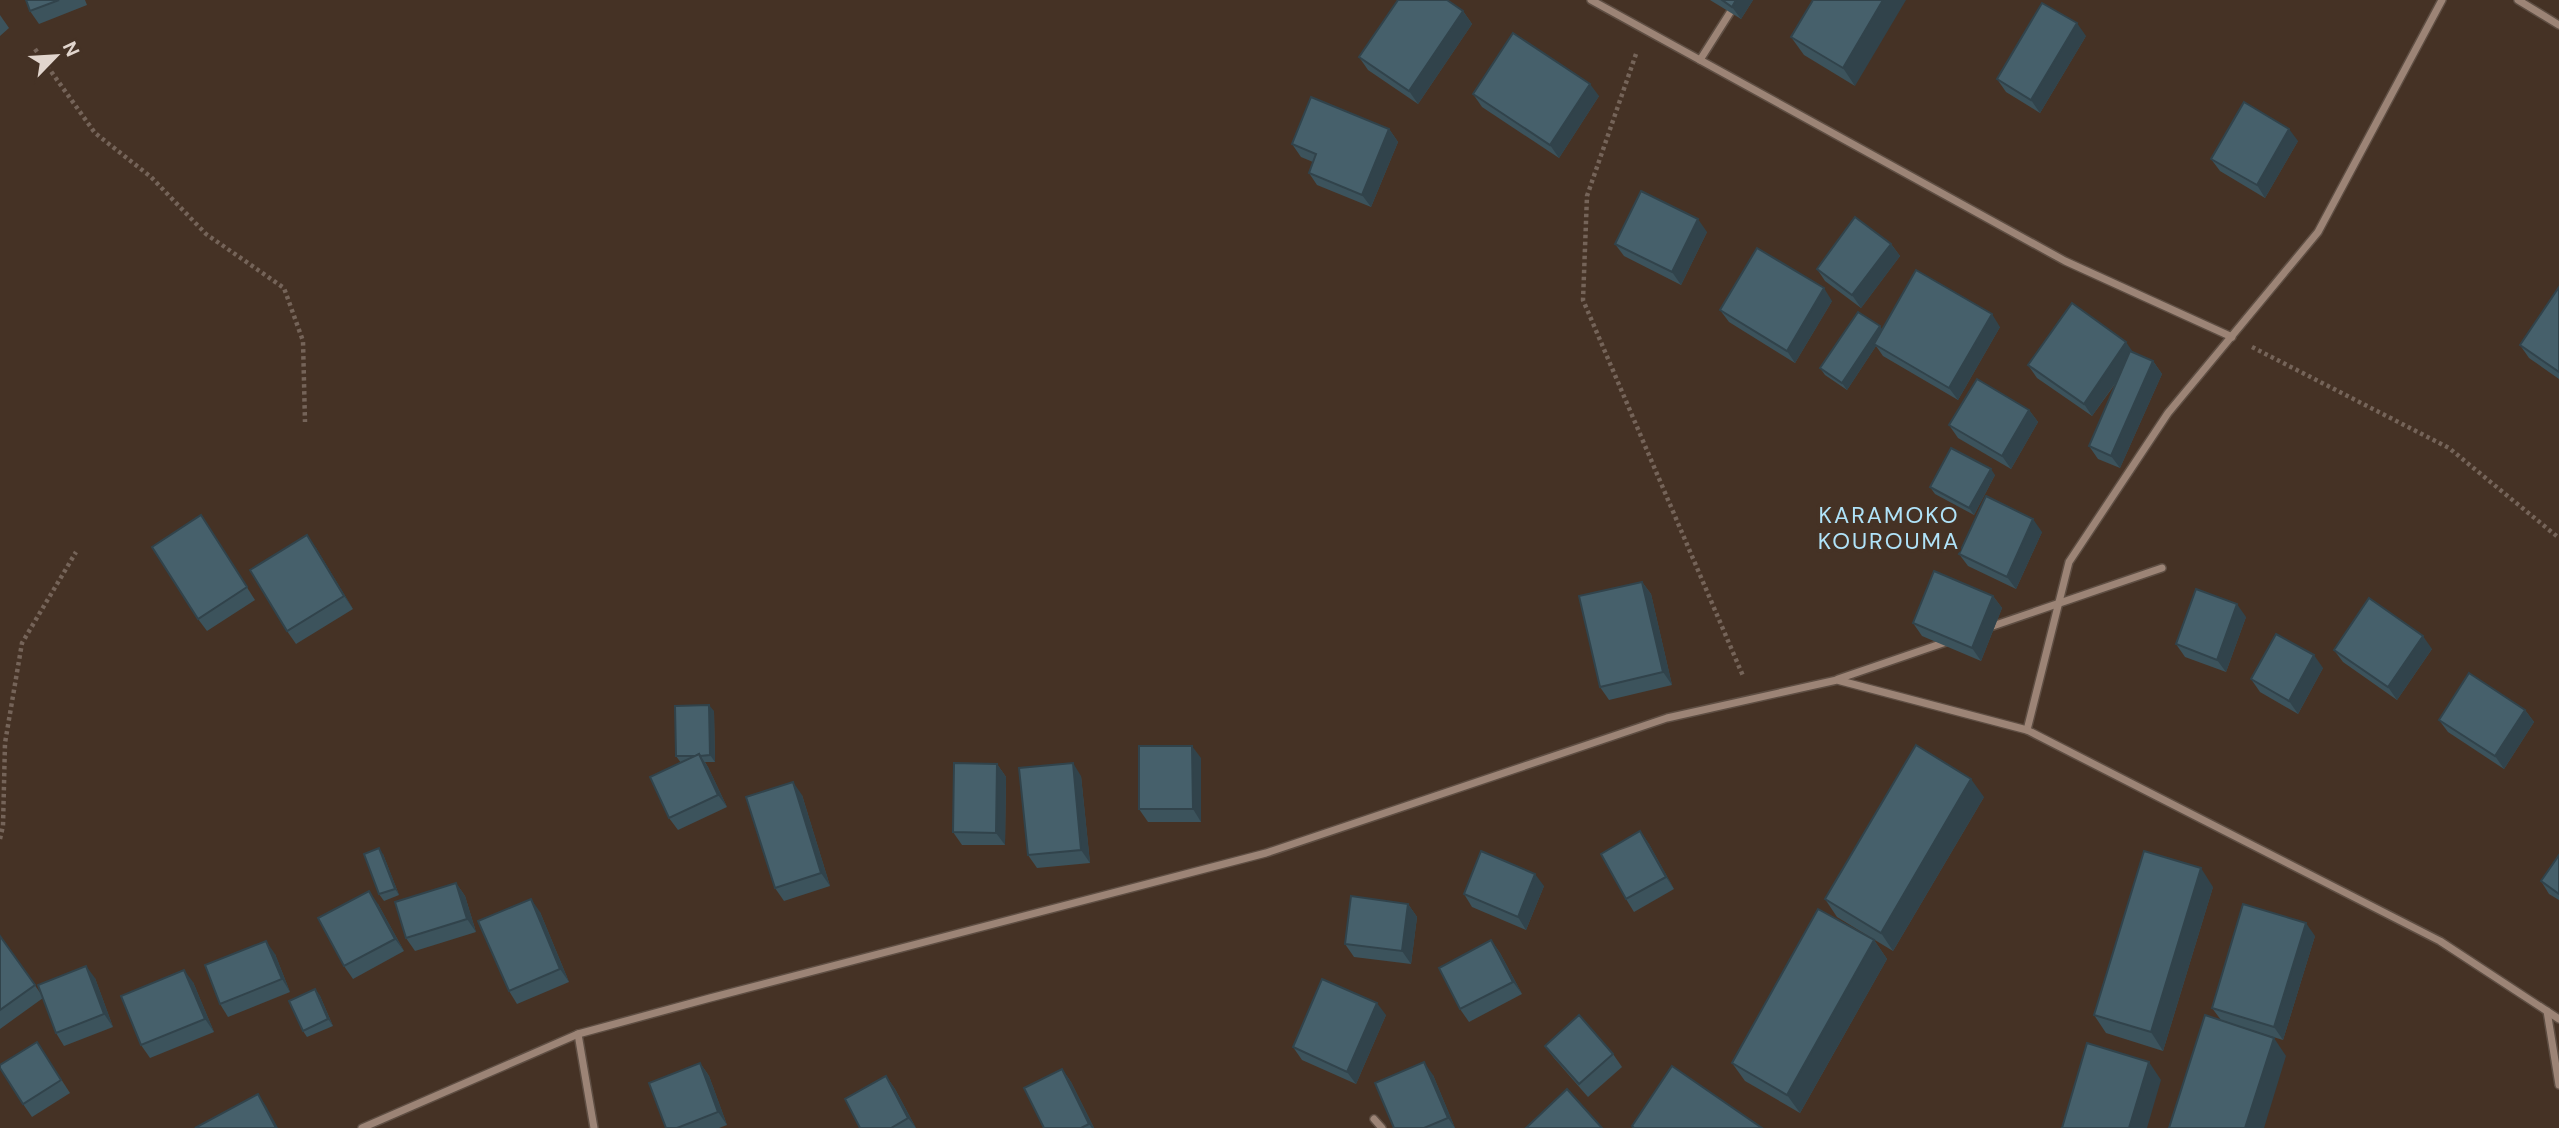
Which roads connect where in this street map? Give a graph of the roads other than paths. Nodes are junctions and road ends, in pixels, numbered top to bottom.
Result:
1 (1591, 0) edge
2 (1738, 0) edge
3 (2442, 0) edge
4 (2518, 0) edge
5 (2559, 25) edge
6 (1700, 60) junction
7 (2232, 337) junction
8 (2162, 568) dead end
9 (2058, 604) junction
10 (1980, 631) edge
11 (1954, 640) edge
12 (1837, 680) junction
13 (2027, 730) junction
14 (2547, 1011) junction
15 (2559, 1019) edge
16 (578, 1034) junction
17 (2559, 1085) edge
18 (1374, 1119) dead end
19 (362, 1128) edge
20 (594, 1128) edge
21 (1382, 1128) edge

1 - 6 street
2 - 6 street
3 - 7 street
4 - 5 street
6 - 7 street
7 - 9 street
8 - 9 street
9 - 10 street
9 - 13 street
11 - 12 street
12 - 13 street
12 - 16 street
13 - 14 street
14 - 15 street
14 - 17 street
16 - 19 street
16 - 20 street
18 - 21 street

